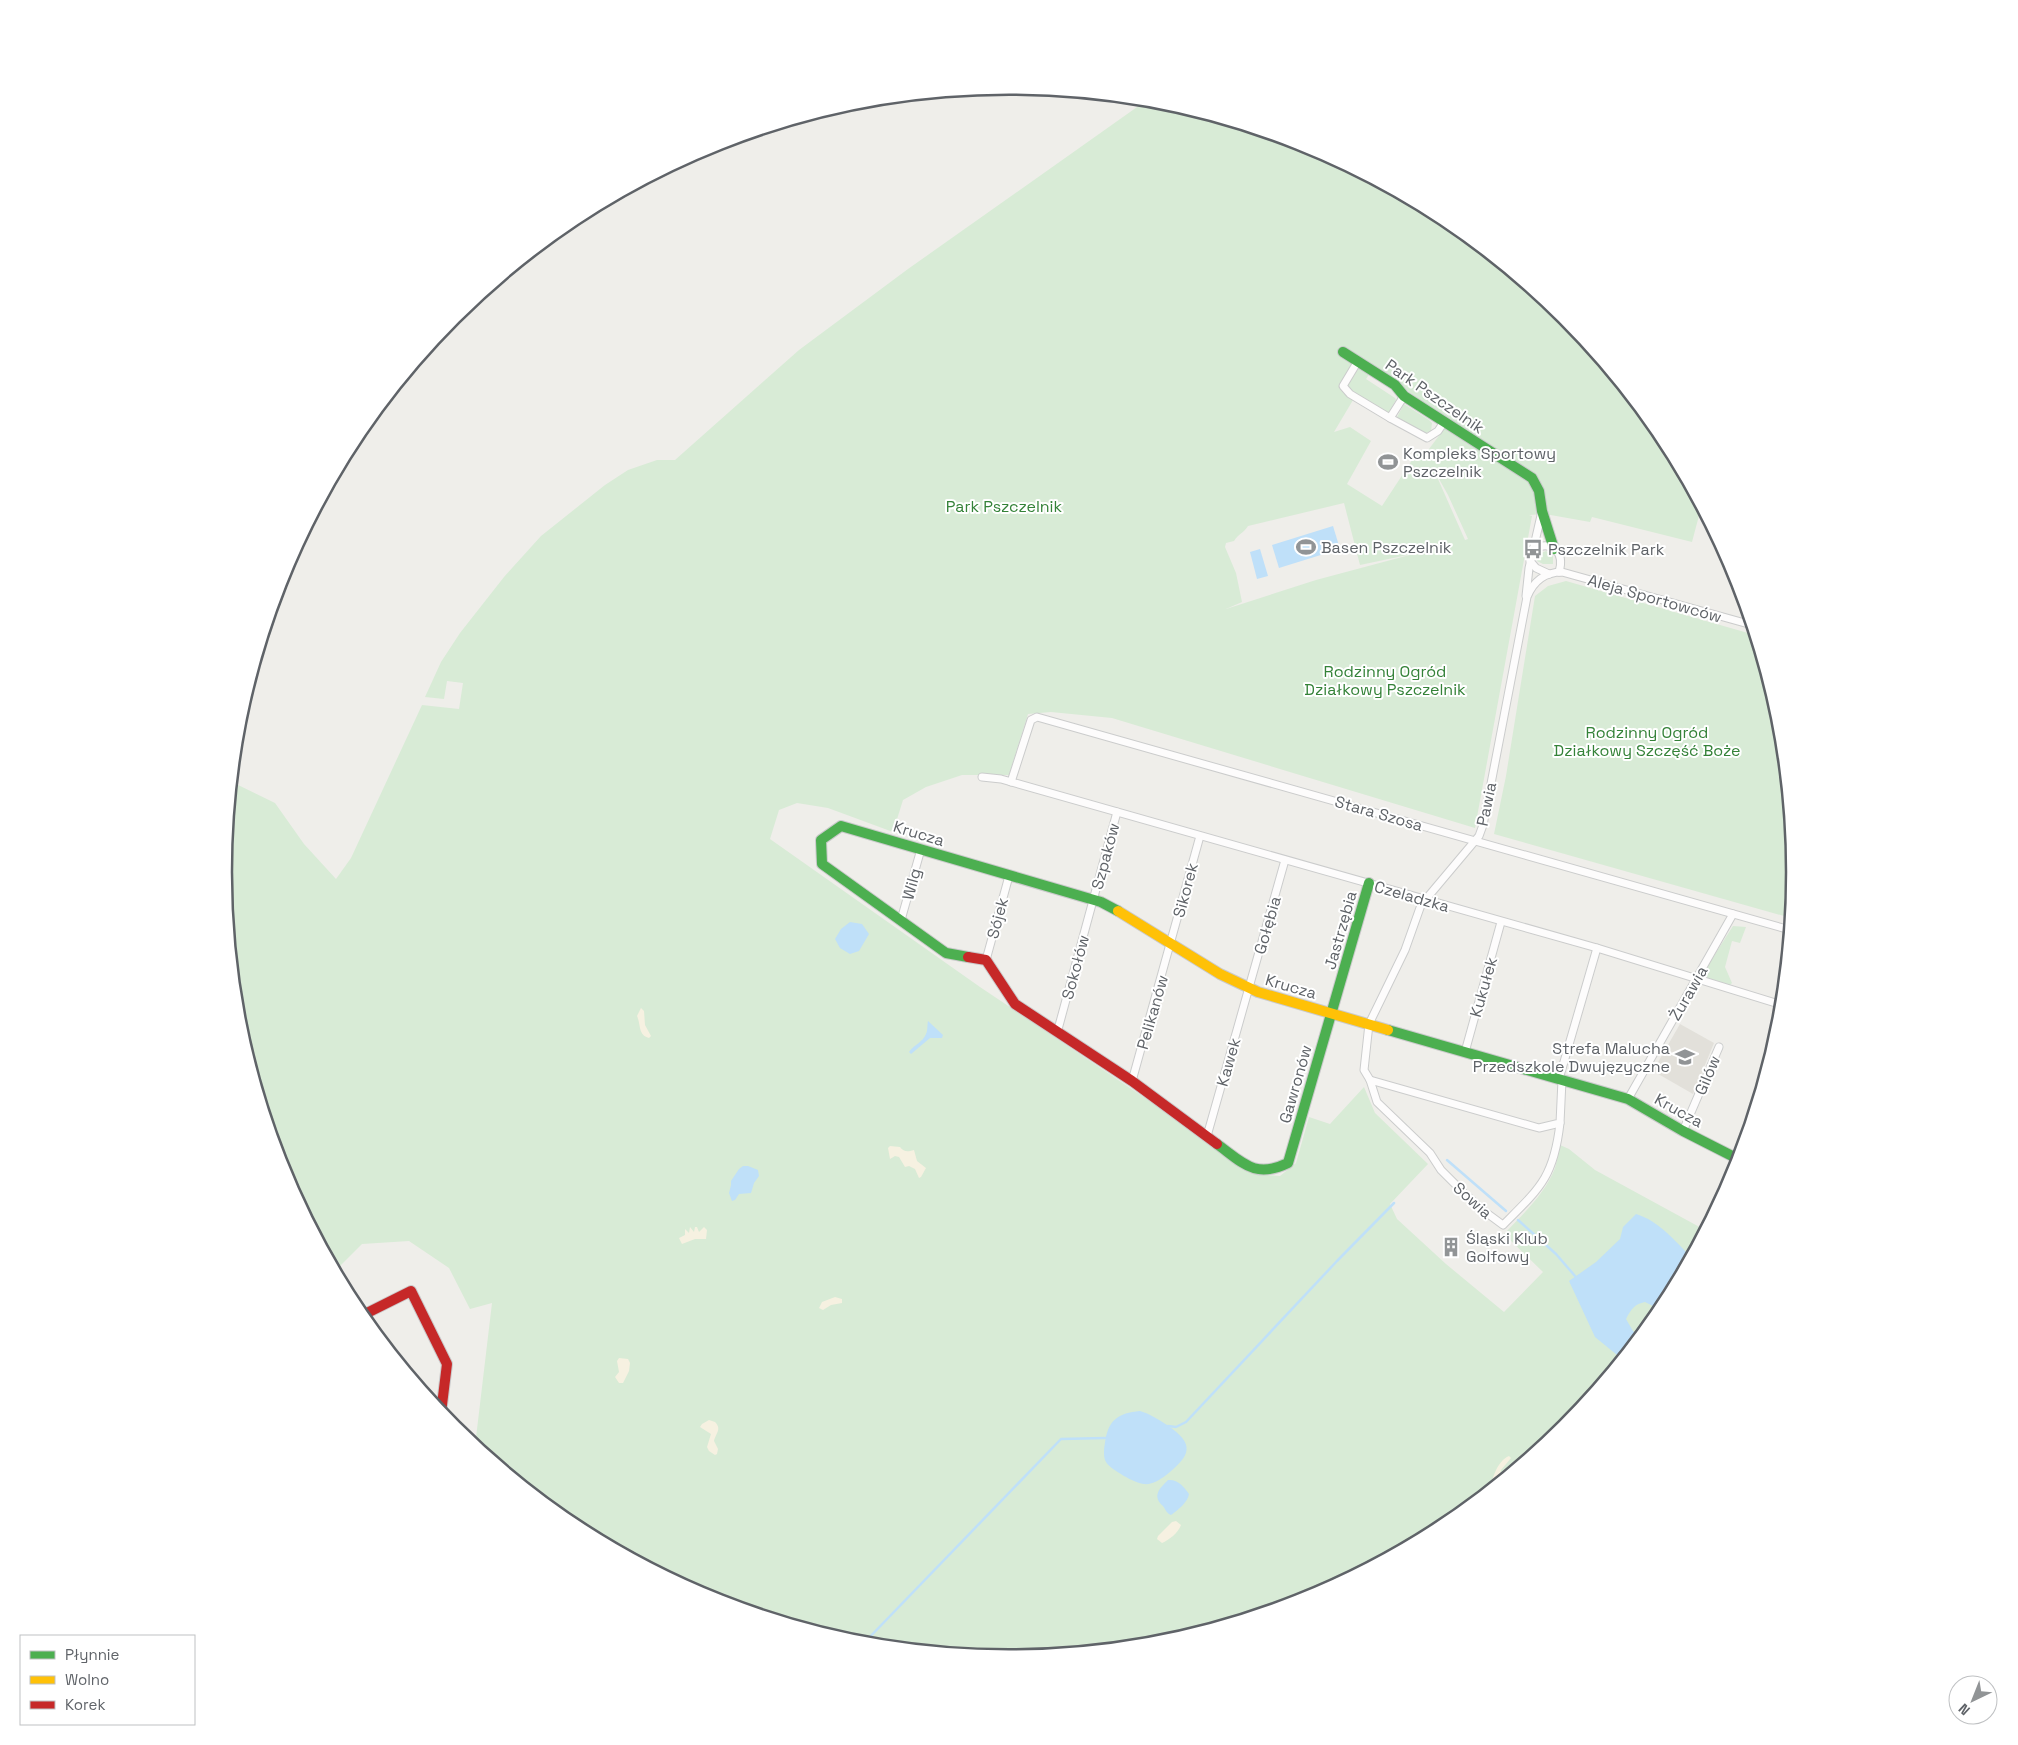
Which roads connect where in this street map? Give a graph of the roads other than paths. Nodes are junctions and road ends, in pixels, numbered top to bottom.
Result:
1 (1343, 352) dead end
2 (1358, 361) junction
3 (1404, 396) junction
4 (1390, 418) junction
5 (1444, 422) junction
6 (1542, 511) junction
7 (1533, 549) junction
8 (1554, 549) junction
9 (1530, 561) junction
10 (1559, 572) junction
11 (1549, 574) junction
12 (1525, 601) junction
13 (1744, 622) edge
14 (982, 777) dead end
15 (1011, 782) junction
16 (1117, 812) junction
17 (1200, 836) junction
18 (1475, 840) junction
19 (921, 848) junction
20 (1285, 860) junction
21 (1009, 876) junction
22 (1369, 884) junction
23 (1425, 899) junction
24 (1093, 900) junction
25 (1733, 914) junction
26 (902, 920) junction
27 (1501, 922) junction
28 (1784, 928) edge
29 (1171, 944) junction
30 (1597, 948) junction
31 (986, 960) junction
32 (1696, 978) junction
33 (1249, 989) junction
34 (1775, 1003) edge
35 (1332, 1013) junction
36 (1369, 1024) junction
37 (1057, 1033) junction
38 (1718, 1048) dead end
39 (1464, 1052) junction
40 (1561, 1079) junction
41 (1370, 1080) junction
42 (1132, 1081) junction
43 (1628, 1099) junction
44 (1560, 1123) junction
45 (1683, 1131) junction
46 (1207, 1136) junction
47 (1732, 1156) edge
48 (369, 1312) edge
49 (442, 1404) edge

1 - 2 street, Park Pszczelnik
2 - 3 street, Park Pszczelnik
2 - 4 street
3 - 4 street
3 - 5 street, Park Pszczelnik
4 - 5 street
5 - 6 street, Park Pszczelnik
6 - 7 street, Park Pszczelnik
6 - 8 street, Park Pszczelnik
7 - 8 street
7 - 9 street, Park Pszczelnik
8 - 10 street, Park Pszczelnik
9 - 11 street
9 - 12 street, Park Pszczelnik
10 - 11 street
10 - 13 street, Aleja Sportowców
11 - 12 street, Pawia
12 - 18 street, Pawia
14 - 15 street, Czeladzka
15 - 16 street, Czeladzka
15 - 18 street, Stara Szosa
16 - 17 street, Czeladzka
16 - 24 street, Szpaków
17 - 20 street, Czeladzka
17 - 29 street, Sikorek
18 - 23 street, Pawia
18 - 25 street, Stara Szosa
19 - 21 street, Krucza
19 - 26 street, Wilg
19 - 26 street, Krucza
20 - 22 street, Czeladzka
20 - 33 street, Gołębia
21 - 24 street, Krucza
21 - 31 street, Sójek
22 - 23 street, Czeladzka
22 - 35 street, Jastrzębia
23 - 27 street, Czeladzka
23 - 36 street, Pawia
24 - 29 street, Krucza
24 - 37 street, Sokołów
25 - 28 street, Stara Szosa
25 - 32 street, Żurawia
26 - 31 street
27 - 30 street, Czeladzka
27 - 39 street, Kukułek
29 - 33 street, Krucza
29 - 42 street, Pelikanów
30 - 32 street, Czeladzka
30 - 40 street, Sowia
31 - 37 street
32 - 34 street, Czeladzka
32 - 43 street, Żurawia
33 - 35 street, Krucza
33 - 46 street, Kawek
35 - 36 street, Krucza
35 - 46 street, Gawronów
36 - 39 street, Krucza
36 - 41 street, Sowia
37 - 42 street
38 - 45 street, Gilów
39 - 40 street, Krucza
40 - 43 street, Krucza
40 - 44 street, Sowia
41 - 44 street
41 - 44 street, Sowia
42 - 46 street
43 - 45 street, Krucza
45 - 47 street, Krucza
48 - 49 street

